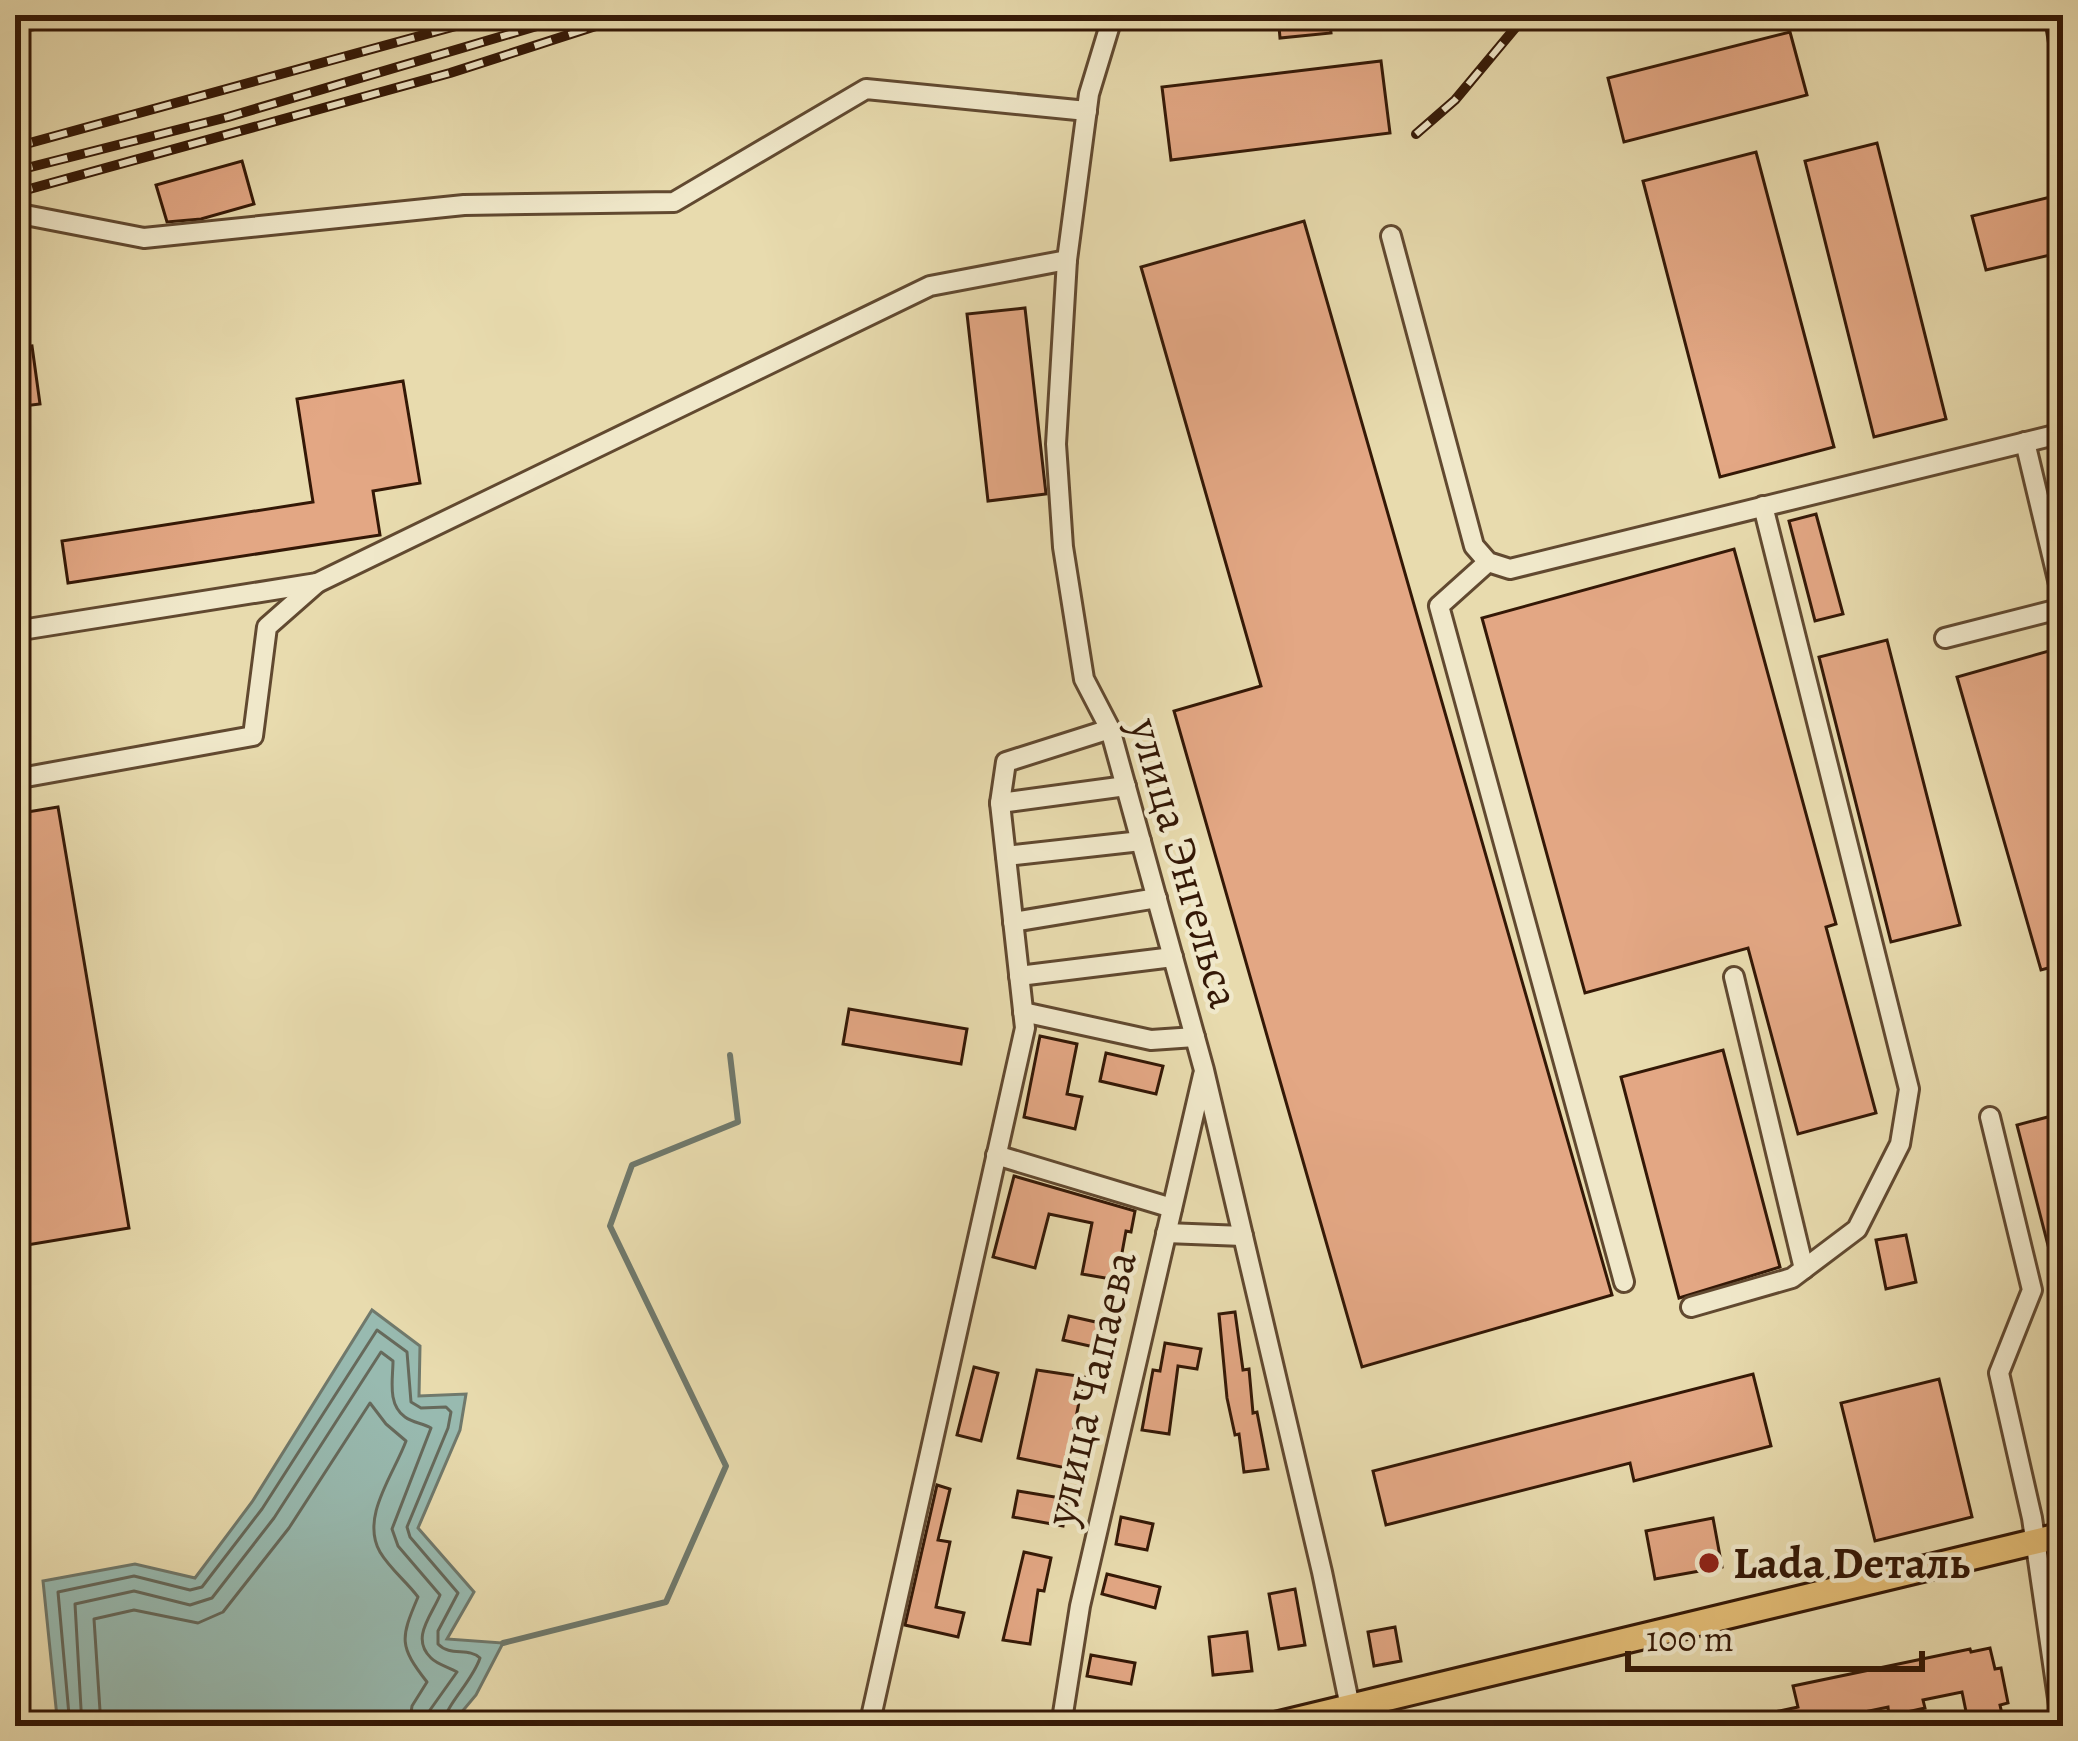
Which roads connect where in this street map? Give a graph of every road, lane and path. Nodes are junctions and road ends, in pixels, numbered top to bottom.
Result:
1 (52, 15) edge
2 (1113, 15) edge
3 (15, 23) edge
4 (1087, 111) junction
5 (15, 213) edge
6 (1391, 236) dead end
7 (1067, 260) junction
8 (2063, 433) edge
9 (2025, 442) junction
10 (1763, 506) junction
11 (1488, 562) junction
12 (317, 583) junction
13 (2063, 604) edge
14 (15, 631) edge
15 (1945, 638) dead end
16 (1110, 729) junction
17 (15, 779) edge
18 (1126, 786) junction
19 (1000, 802) junction
20 (1141, 841) junction
21 (1006, 856) junction
22 (1157, 898) junction
23 (1013, 922) junction
24 (1173, 957) junction
25 (1019, 976) junction
26 (1734, 977) dead end
27 (1023, 1012) junction
28 (1195, 1037) junction
29 (1204, 1070) junction
30 (1990, 1117) dead end
31 (996, 1155) junction
32 (1172, 1208) junction
33 (1166, 1233) junction
34 (1243, 1235) junction
35 (1804, 1269) junction
36 (1624, 1282) dead end
37 (1691, 1307) dead end
38 (2063, 1535) edge
39 (2032, 1543) junction
40 (1352, 1717) edge
41 (2056, 1725) edge
42 (868, 1726) edge
43 (1061, 1726) edge
44 (1270, 1726) edge

1 - 3 street
2 - 4 street, улица Энгельса
4 - 5 street
4 - 7 street, улица Энгельса
6 - 11 street
7 - 12 street
7 - 16 street, улица Энгельса
8 - 9 street
9 - 10 street
9 - 13 street
10 - 11 street
10 - 35 street
11 - 36 street
12 - 14 street
12 - 17 street
13 - 15 street
16 - 18 street, улица Энгельса
16 - 19 street
18 - 19 street
18 - 20 street, улица Энгельса
19 - 21 street
20 - 21 street
20 - 22 street, улица Энгельса
21 - 23 street
22 - 23 street
22 - 24 street, улица Энгельса
23 - 25 street
24 - 25 street
24 - 28 street, улица Энгельса
25 - 27 street
26 - 35 street
27 - 28 street
27 - 31 street
28 - 29 street, улица Энгельса
29 - 32 street, улица Чапаева
29 - 34 street, улица Энгельса
30 - 39 street
31 - 32 street
31 - 42 street
32 - 33 street, улица Чапаева
33 - 34 street
33 - 43 street, улица Чапаева
34 - 40 street, улица Энгельса
35 - 37 street
38 - 39 main road
39 - 40 main road
39 - 41 street
40 - 44 main road

